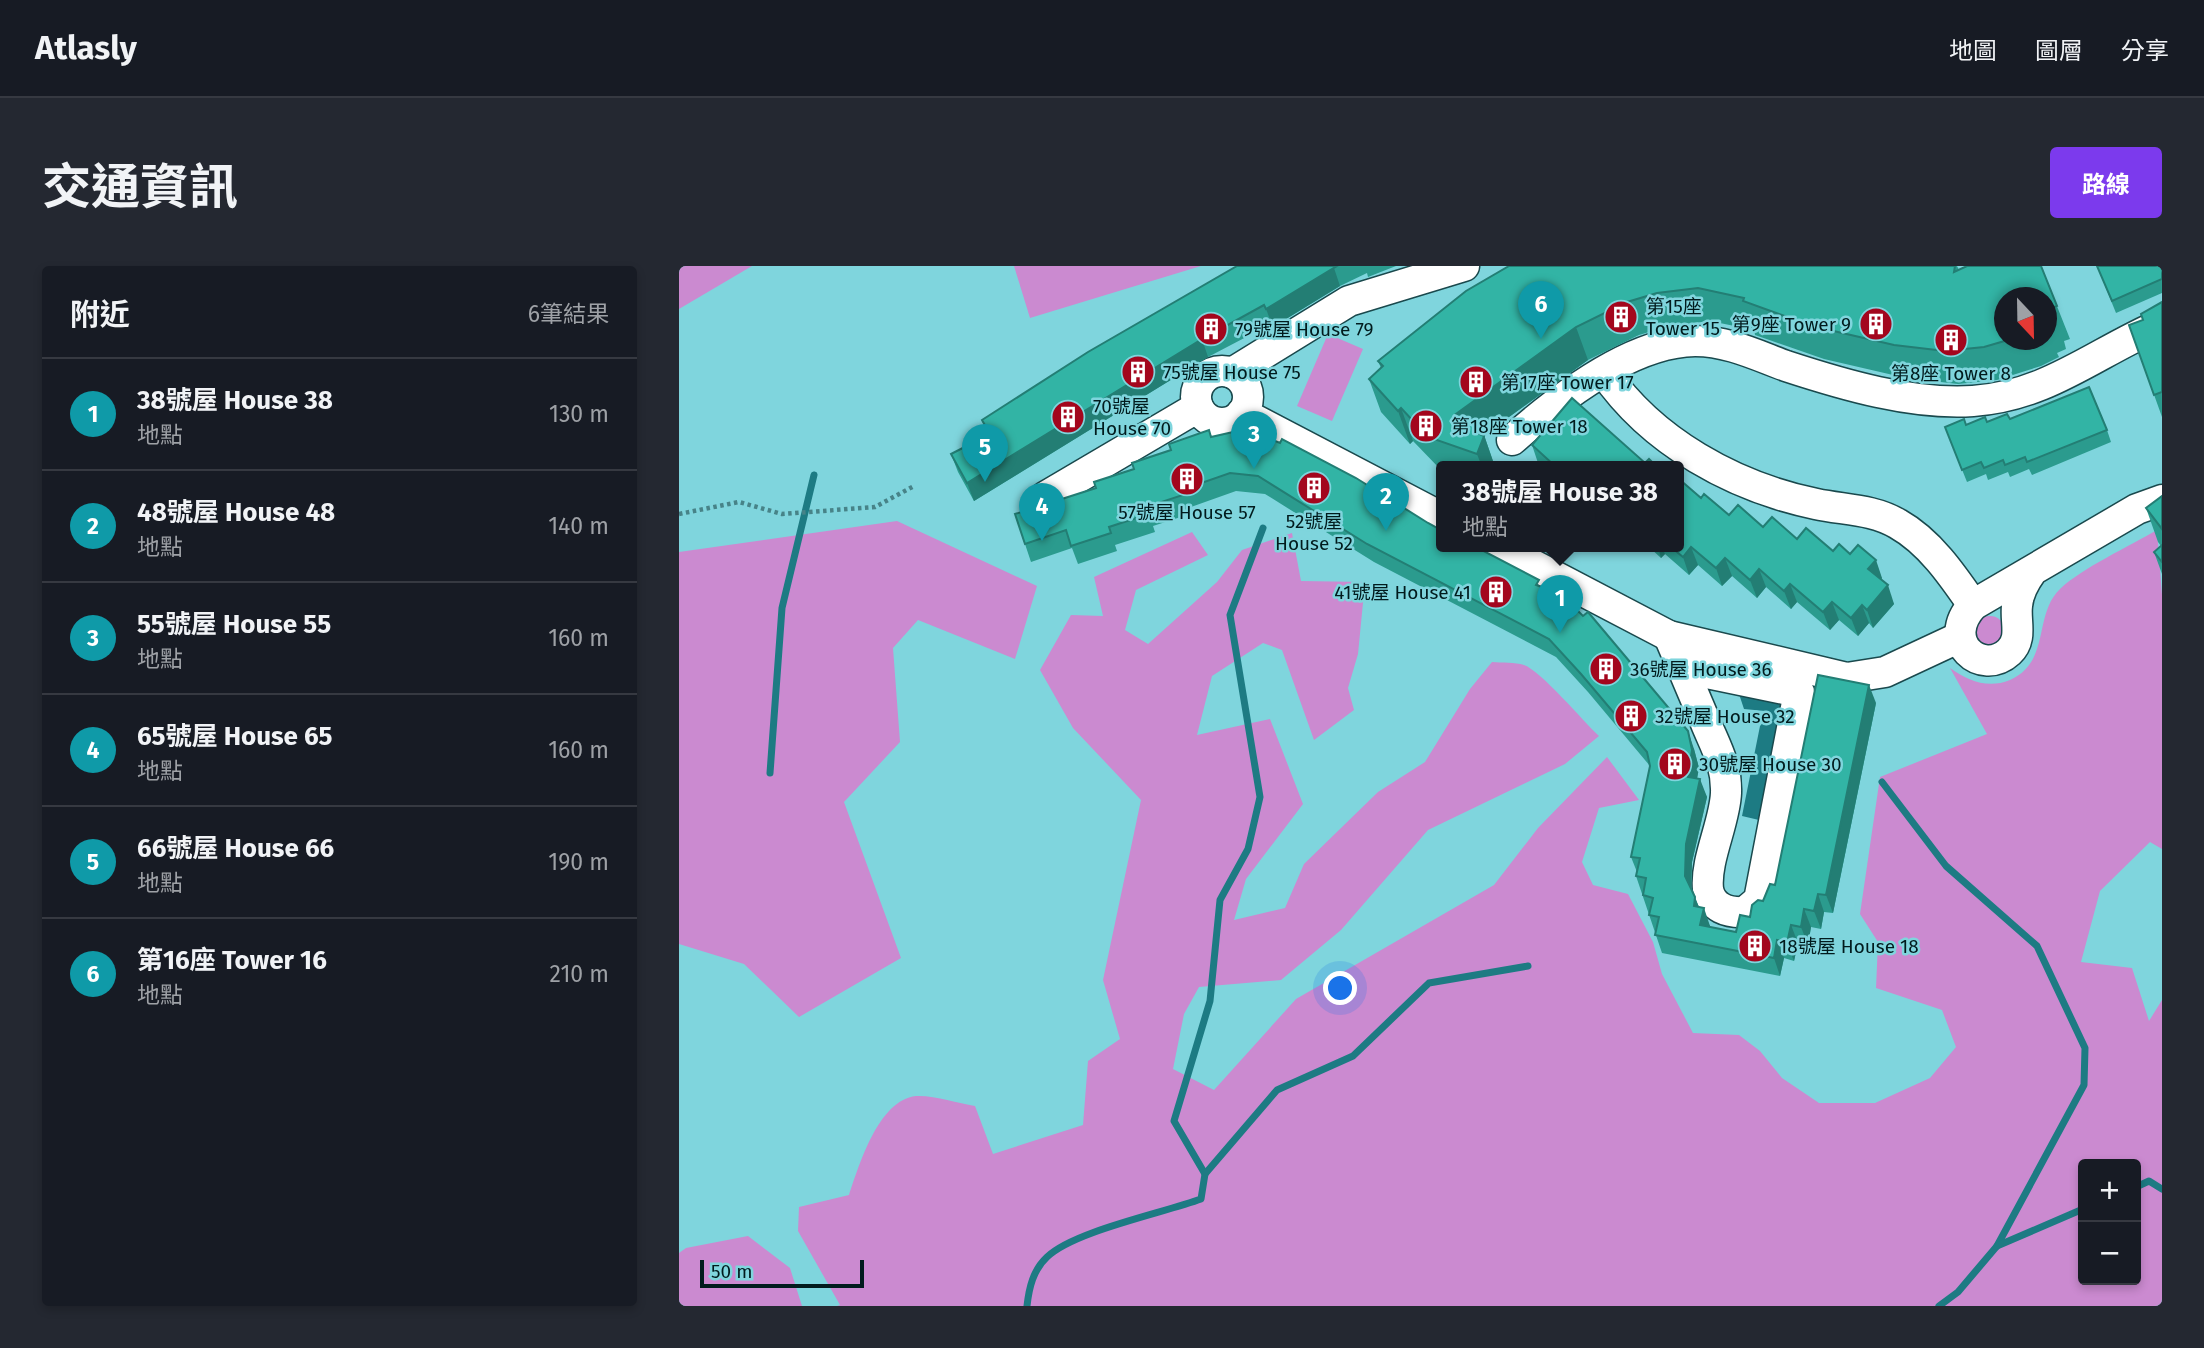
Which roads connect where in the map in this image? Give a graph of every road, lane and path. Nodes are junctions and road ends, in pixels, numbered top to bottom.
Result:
1 (1464, 266) edge
2 (2162, 324) edge
3 (1604, 372) junction
4 (1232, 373) junction
5 (1198, 407) junction
6 (1242, 413) junction
7 (1512, 440) dead end
8 (914, 486) dead end
9 (1045, 497) dead end
10 (2162, 500) edge
11 (679, 514) edge
12 (1436, 514) edge
13 (1509, 552) edge
14 (2032, 571) junction
15 (1973, 606) junction
16 (1669, 636) junction
17 (1960, 637) junction
18 (1683, 668) junction

1 - 4 street
2 - 3 street
3 - 7 street
3 - 15 street
4 - 5 street
4 - 6 street
5 - 6 street
5 - 9 street
6 - 12 street
8 - 11 path
10 - 14 street
13 - 16 street
14 - 15 street
14 - 17 street
15 - 17 street
16 - 17 street
16 - 18 street
18 - 18 street

